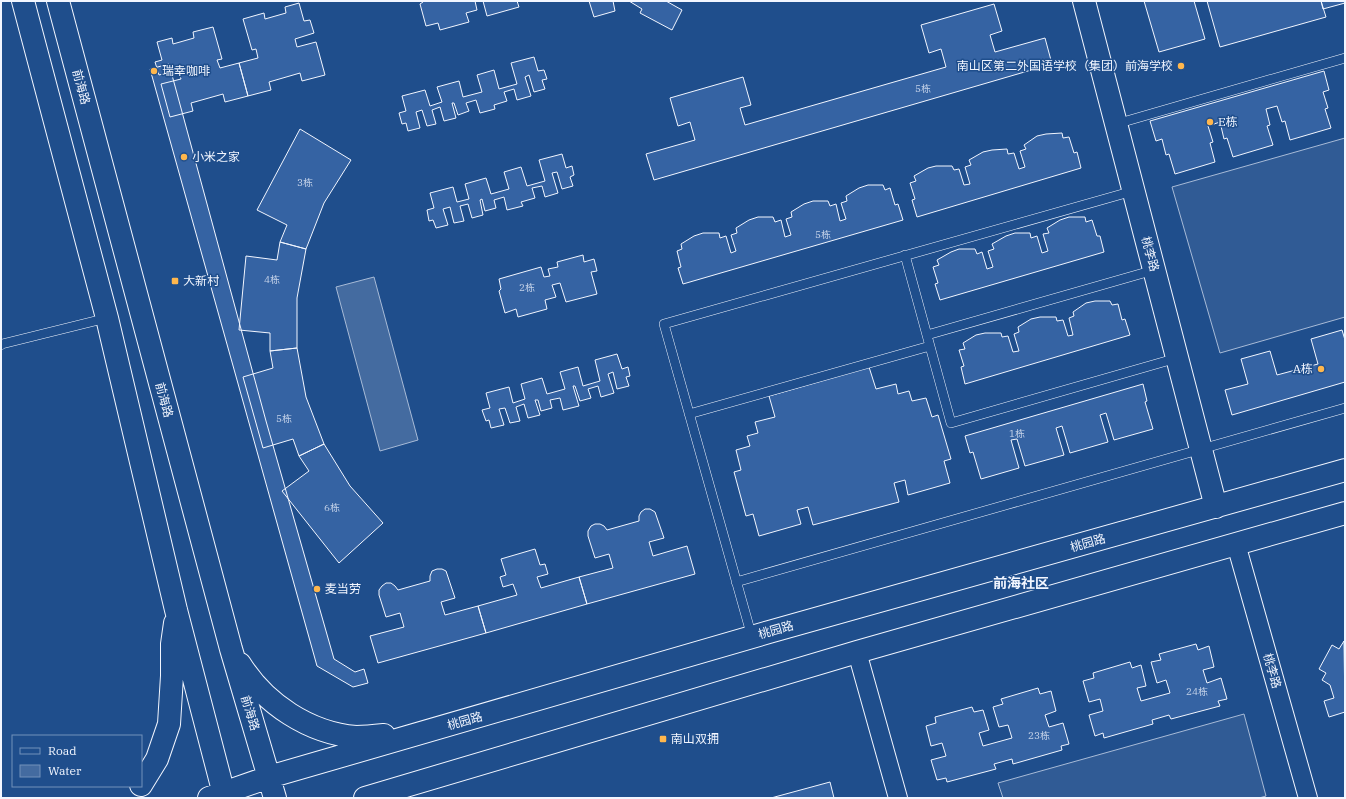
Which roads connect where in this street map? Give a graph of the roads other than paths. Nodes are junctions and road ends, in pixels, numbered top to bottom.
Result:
1 (23, 1) edge
2 (58, 1) edge
3 (1084, 1) edge
4 (1345, 58) edge
5 (1116, 124) junction
6 (1133, 191) junction
7 (905, 255) junction
8 (1154, 270) junction
9 (107, 318) junction
10 (927, 335) junction
11 (1, 345) edge
12 (930, 346) junction
13 (1177, 358) junction
14 (1345, 408) edge
15 (689, 414) junction
16 (1200, 448) junction
17 (1345, 470) edge
18 (1216, 507) junction
19 (1345, 514) edge
20 (1236, 544) junction
21 (736, 582) junction
22 (176, 610) junction
23 (752, 637) junction
24 (231, 649) junction
25 (857, 652) junction
26 (441, 728) junction
27 (457, 770) junction
28 (269, 777) junction
29 (142, 784) edge
30 (140, 787) edge
31 (219, 796) edge
32 (131, 798) edge
33 (275, 798) edge
34 (365, 798) edge
35 (407, 798) edge
36 (898, 798) edge
37 (1308, 798) edge

1 - 9 main road
2 - 24 main road, 前海路
3 - 5 main road, 桃李路
4 - 5 lane
5 - 6 main road, 桃李路
6 - 7 lane
6 - 8 main road, 桃李路
7 - 10 lane
7 - 15 lane
8 - 10 lane
8 - 13 main road, 桃李路
9 - 11 lane
9 - 22 main road
10 - 12 lane
12 - 13 lane
12 - 15 lane
13 - 16 main road, 桃李路
14 - 16 lane
15 - 21 lane
16 - 18 main road, 桃李路
16 - 21 lane
17 - 18 main road, 桃园路
18 - 23 main road, 桃园路
19 - 20 main road
20 - 25 main road
20 - 37 street, 桃李路
21 - 23 lane
22 - 29 main road
22 - 31 main road
23 - 26 main road, 桃园路
24 - 26 main road
24 - 28 main road, 前海路
25 - 27 main road
25 - 36 street
26 - 28 main road, 桃园路
27 - 34 main road
27 - 35 main road
28 - 31 main road, 桃园路
28 - 33 main road, 前海路
30 - 32 main road

